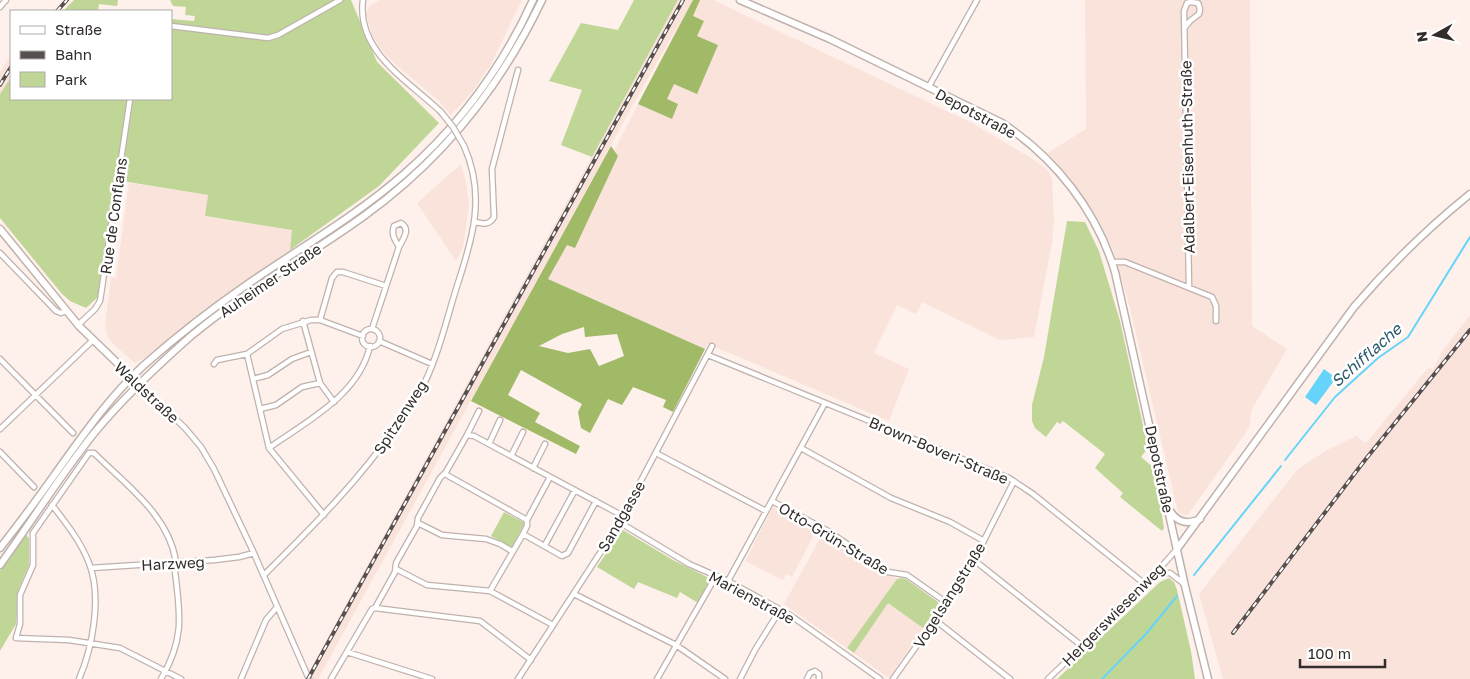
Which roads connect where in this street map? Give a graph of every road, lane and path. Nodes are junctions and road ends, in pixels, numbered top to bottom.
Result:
1 (340, 0) edge
2 (363, 0) edge
3 (533, 0) edge
4 (542, 0) edge
5 (740, 0) edge
6 (977, 0) edge
7 (1185, 0) edge
8 (1185, 7) junction
9 (172, 26) edge
10 (1185, 27) junction
11 (518, 70) dead end
12 (928, 88) junction
13 (130, 100) edge
14 (1470, 194) edge
15 (475, 222) junction
16 (0, 229) edge
17 (399, 248) junction
18 (0, 253) edge
19 (1112, 262) junction
20 (386, 286) junction
21 (1189, 287) junction
22 (66, 311) junction
23 (320, 320) junction
24 (303, 321) junction
25 (1216, 321) dead end
26 (78, 325) junction
27 (372, 329) junction
28 (362, 336) junction
29 (93, 340) junction
30 (379, 341) junction
31 (370, 346) junction
32 (712, 346) dead end
33 (311, 352) junction
34 (247, 354) junction
35 (708, 355) junction
36 (0, 359) edge
37 (214, 364) dead end
38 (432, 364) junction
39 (132, 377) junction
40 (253, 379) junction
41 (320, 382) junction
42 (139, 384) junction
43 (37, 396) junction
44 (334, 402) junction
45 (825, 403) junction
46 (260, 409) junction
47 (479, 411) dead end
48 (500, 420) dead end
49 (0, 429) edge
50 (523, 432) dead end
51 (73, 433) dead end
52 (467, 435) junction
53 (489, 444) junction
54 (545, 444) dead end
55 (269, 448) junction
56 (801, 448) junction
57 (0, 452) edge
58 (656, 452) junction
59 (511, 456) junction
60 (533, 468) junction
61 (444, 474) junction
62 (550, 477) junction
63 (1014, 481) junction
64 (34, 487) dead end
65 (575, 490) junction
66 (596, 501) junction
67 (772, 501) junction
68 (52, 505) junction
69 (1168, 508) junction
70 (766, 511) junction
71 (324, 515) junction
72 (623, 516) junction
73 (1201, 518) junction
74 (528, 520) junction
75 (619, 522) junction
76 (418, 523) junction
77 (523, 534) junction
78 (984, 541) junction
79 (545, 545) junction
80 (0, 548) edge
81 (1177, 549) junction
82 (512, 551) junction
83 (254, 553) junction
84 (974, 560) junction
85 (175, 562) junction
86 (0, 565) edge
87 (91, 568) junction
88 (396, 569) junction
89 (264, 575) junction
90 (716, 576) junction
91 (1152, 578) junction
92 (728, 581) junction
93 (1146, 585) junction
94 (1185, 586) junction
95 (490, 591) junction
96 (574, 594) junction
97 (947, 603) junction
98 (278, 606) junction
99 (375, 608) junction
100 (780, 610) junction
101 (935, 620) junction
102 (553, 625) junction
103 (92, 643) junction
104 (676, 646) junction
105 (1082, 646) junction
106 (347, 652) junction
107 (531, 660) junction
108 (166, 672) junction
109 (79, 679) edge
110 (161, 679) edge
111 (181, 679) edge
112 (241, 679) edge
113 (308, 679) edge
114 (331, 679) edge
115 (432, 679) edge
116 (518, 679) edge
117 (657, 679) edge
118 (725, 679) edge
119 (740, 679) edge
120 (807, 679) edge
121 (818, 679) edge
122 (880, 679) edge
123 (893, 679) edge
124 (1010, 679) edge
125 (1048, 679) edge
126 (1208, 679) edge

1 - 9 street
2 - 15 street, Spitzenweg, bridge
3 - 39 main road, Auheimer Straße
4 - 42 main road, Auheimer Straße
5 - 12 main road, Depotstraße
6 - 12 street
7 - 8 street, Adalbert-Eisenhuth-Straße
8 - 10 street, Adalbert-Eisenhuth-Straße
8 - 10 street
10 - 21 street, Adalbert-Eisenhuth-Straße
11 - 15 street
12 - 19 main road, Depotstraße
13 - 26 street, Rue de Conflans
14 - 73 main road
15 - 38 street, Spitzenweg
16 - 22 main road, Waldstraße
17 - 17 street
17 - 20 street
18 - 22 street
19 - 21 street
19 - 69 main road, Depotstraße
20 - 23 street
20 - 27 street
21 - 25 street
22 - 26 main road, Waldstraße
23 - 24 street
23 - 28 street
24 - 33 street
24 - 34 street
26 - 29 main road, Waldstraße
27 - 28 street
27 - 30 street
28 - 31 street
29 - 39 main road, Waldstraße
29 - 43 street
30 - 31 street
30 - 38 street
31 - 44 street
32 - 35 street, Sandgasse
33 - 40 street
33 - 41 street
34 - 37 street
34 - 40 street
35 - 45 street, Brown-Boveri-Straße
35 - 58 street, Sandgasse
36 - 43 street
38 - 71 street, Spitzenweg
39 - 42 main road, Waldstraße
39 - 80 main road, Auheimer Straße
40 - 46 street
41 - 44 street
41 - 46 street
42 - 83 street, Waldstraße
42 - 86 main road, Auheimer Straße
43 - 49 street
43 - 51 street
44 - 55 street
45 - 56 street
45 - 63 street, Brown-Boveri-Straße
46 - 55 street
47 - 52 street
48 - 53 street
50 - 59 street
52 - 53 street
52 - 61 street
53 - 59 street
54 - 60 street
55 - 71 street
56 - 67 street
56 - 78 street
57 - 64 street
58 - 70 street
58 - 72 street, Sandgasse
59 - 60 street
60 - 62 street
61 - 74 street
61 - 76 street
62 - 65 street
62 - 74 street
63 - 78 street, Vogelsangstraße
63 - 93 street, Brown-Boveri-Straße
65 - 66 street
65 - 79 street
66 - 72 street
66 - 79 street
67 - 70 street
67 - 97 street, Otto-Grün-Straße
68 - 85 street
68 - 87 street
68 - 103 street
69 - 73 main road
69 - 81 main road, Depotstraße
70 - 92 street
71 - 89 street, Spitzenweg
72 - 75 street, Sandgasse
73 - 81 main road
74 - 77 street
75 - 90 street, Marienstraße
75 - 96 street, Sandgasse
76 - 82 street
76 - 88 street
77 - 79 street
77 - 82 street
78 - 84 street, Vogelsangstraße
81 - 91 street, Hergerswiesenweg
81 - 94 main road, Depotstraße
82 - 95 street
83 - 85 street, Harzweg
83 - 89 street, Waldstraße
84 - 97 street, Vogelsangstraße
84 - 105 street
85 - 87 street, Harzweg
85 - 108 street
87 - 103 street
88 - 95 street
88 - 99 street
89 - 98 street, Waldstraße
90 - 92 street, Marienstraße
90 - 104 street
91 - 93 street, Hergerswiesenweg
91 - 94 street
92 - 100 street, Marienstraße
93 - 105 street, Hergerswiesenweg
94 - 126 main road, Depotstraße
95 - 102 street
96 - 102 street, Sandgasse
96 - 104 street
97 - 101 street, Vogelsangstraße
98 - 112 street
98 - 113 street, Waldstraße
99 - 106 street
99 - 107 street
100 - 119 street
100 - 122 street, Marienstraße
101 - 123 street, Vogelsangstraße
101 - 124 street
102 - 107 street, Sandgasse
103 - 108 street
103 - 109 street
104 - 117 street
104 - 118 street
105 - 125 street, Hergerswiesenweg
106 - 114 street
106 - 115 street
107 - 116 street, Sandgasse
108 - 110 street
108 - 111 street
120 - 121 street

